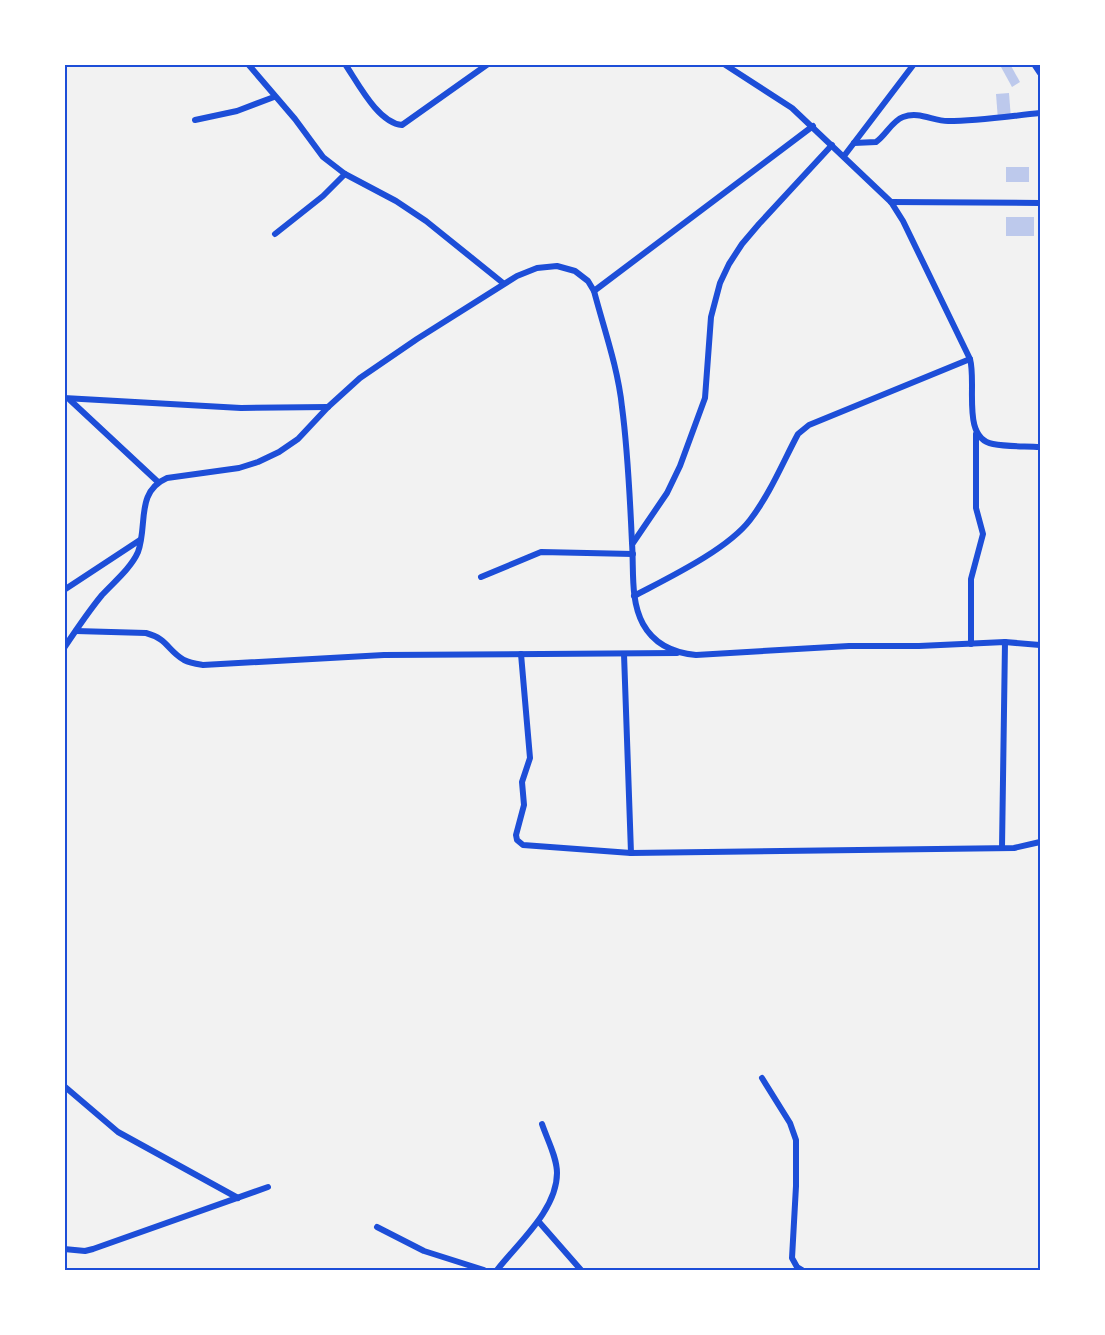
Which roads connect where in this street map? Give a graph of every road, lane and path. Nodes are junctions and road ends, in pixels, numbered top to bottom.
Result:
1 (248, 64) edge
2 (345, 64) edge
3 (488, 64) edge
4 (724, 64) edge
5 (914, 64) edge
6 (1034, 64) edge
7 (1041, 73) edge
8 (274, 97) junction
9 (1041, 113) edge
10 (195, 120) dead end
11 (813, 126) junction
12 (854, 142) junction
13 (832, 145) junction
14 (844, 156) junction
15 (345, 174) junction
16 (891, 202) junction
17 (1041, 203) edge
18 (275, 234) dead end
19 (503, 283) junction
20 (594, 291) junction
21 (970, 359) junction
22 (67, 399) edge
23 (328, 407) junction
24 (976, 434) junction
25 (1041, 447) edge
26 (158, 482) junction
27 (141, 540) junction
28 (632, 543) junction
29 (633, 554) junction
30 (481, 577) dead end
31 (64, 590) edge
32 (634, 596) junction
33 (76, 631) junction
34 (1005, 642) junction
35 (971, 644) junction
36 (1041, 645) edge
37 (64, 648) edge
38 (681, 653) junction
39 (521, 654) junction
40 (624, 654) junction
41 (1041, 842) edge
42 (1002, 848) junction
43 (631, 853) junction
44 (762, 1078) dead end
45 (64, 1086) edge
46 (542, 1124) dead end
47 (268, 1187) dead end
48 (237, 1198) junction
49 (538, 1222) junction
50 (377, 1227) dead end
51 (64, 1249) edge
52 (454, 1261) junction
53 (451, 1270) edge
54 (484, 1270) edge
55 (497, 1270) edge
56 (581, 1270) edge
57 (802, 1270) edge

1 - 8 street
2 - 3 street
4 - 11 street
5 - 12 street
6 - 7 street
8 - 10 street
8 - 15 street
9 - 12 street
11 - 13 street
11 - 20 street
12 - 14 street
13 - 14 street
13 - 28 street
14 - 16 street
15 - 18 street
15 - 19 street
16 - 17 street
16 - 21 street
19 - 20 street
19 - 23 street
20 - 28 street
21 - 24 street
21 - 32 street
22 - 23 street
22 - 26 street
23 - 26 street
24 - 25 street
24 - 35 street
26 - 27 street
27 - 31 street
27 - 33 street
28 - 29 street
29 - 30 street
29 - 32 street
32 - 38 street
33 - 37 street
33 - 39 street
34 - 35 street
34 - 36 street
34 - 42 street
35 - 38 street
38 - 40 street
39 - 40 street
39 - 43 street
40 - 43 street
41 - 42 street
42 - 43 street
44 - 57 street
45 - 48 street
46 - 49 street
47 - 48 street
48 - 51 street
49 - 55 street
49 - 56 street
50 - 52 street
52 - 53 street
52 - 54 street

